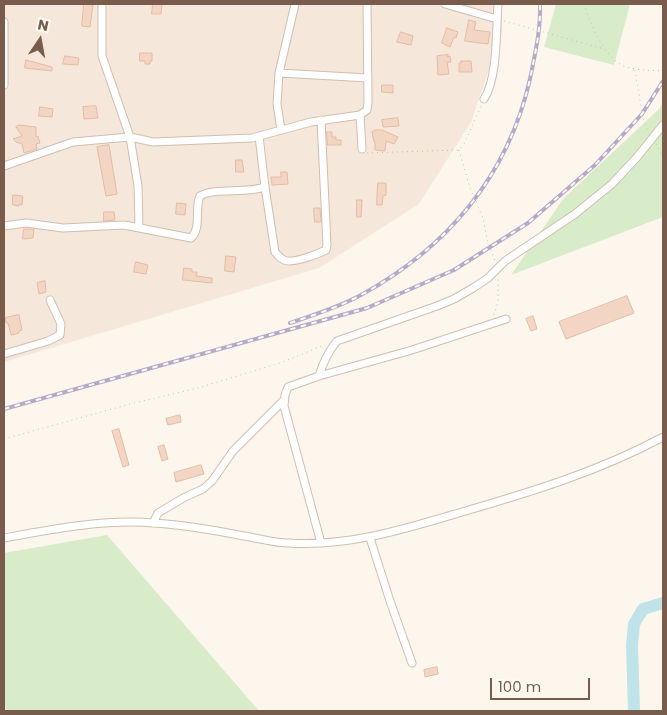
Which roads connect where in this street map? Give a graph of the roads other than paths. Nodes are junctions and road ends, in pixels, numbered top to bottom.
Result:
1 (102, 4) edge
2 (295, 4) edge
3 (368, 4) edge
4 (445, 4) edge
5 (498, 4) edge
6 (497, 19) junction
7 (4, 22) edge
8 (4, 32) edge
9 (279, 73) junction
10 (368, 78) junction
11 (4, 85) edge
12 (484, 99) road end
13 (360, 115) junction
14 (321, 120) junction
15 (663, 125) edge
16 (281, 130) junction
17 (259, 136) junction
18 (130, 138) junction
19 (362, 149) road end
20 (4, 166) edge
21 (265, 186) junction
22 (4, 226) edge
23 (139, 228) junction
24 (50, 300) dead end
25 (506, 319) dead end
26 (4, 354) edge
27 (319, 376) junction
28 (284, 400) junction
29 (663, 437) edge
30 (153, 523) junction
31 (4, 538) edge
32 (370, 538) junction
33 (321, 543) junction
34 (412, 662) dead end

1 - 18 street
2 - 9 street
3 - 10 street
4 - 6 street
5 - 6 street
6 - 12 street
7 - 8 street
8 - 11 street
9 - 10 street
9 - 16 street
10 - 13 street
13 - 14 street
13 - 19 street
14 - 16 street
14 - 21 street
15 - 27 street
16 - 17 street
17 - 18 street
17 - 21 street
18 - 20 street
18 - 23 street
21 - 23 street
22 - 23 street
24 - 26 street
25 - 27 street
27 - 28 street
28 - 30 street
28 - 33 street
29 - 32 street
30 - 31 street
30 - 33 street
32 - 33 street
32 - 34 street

